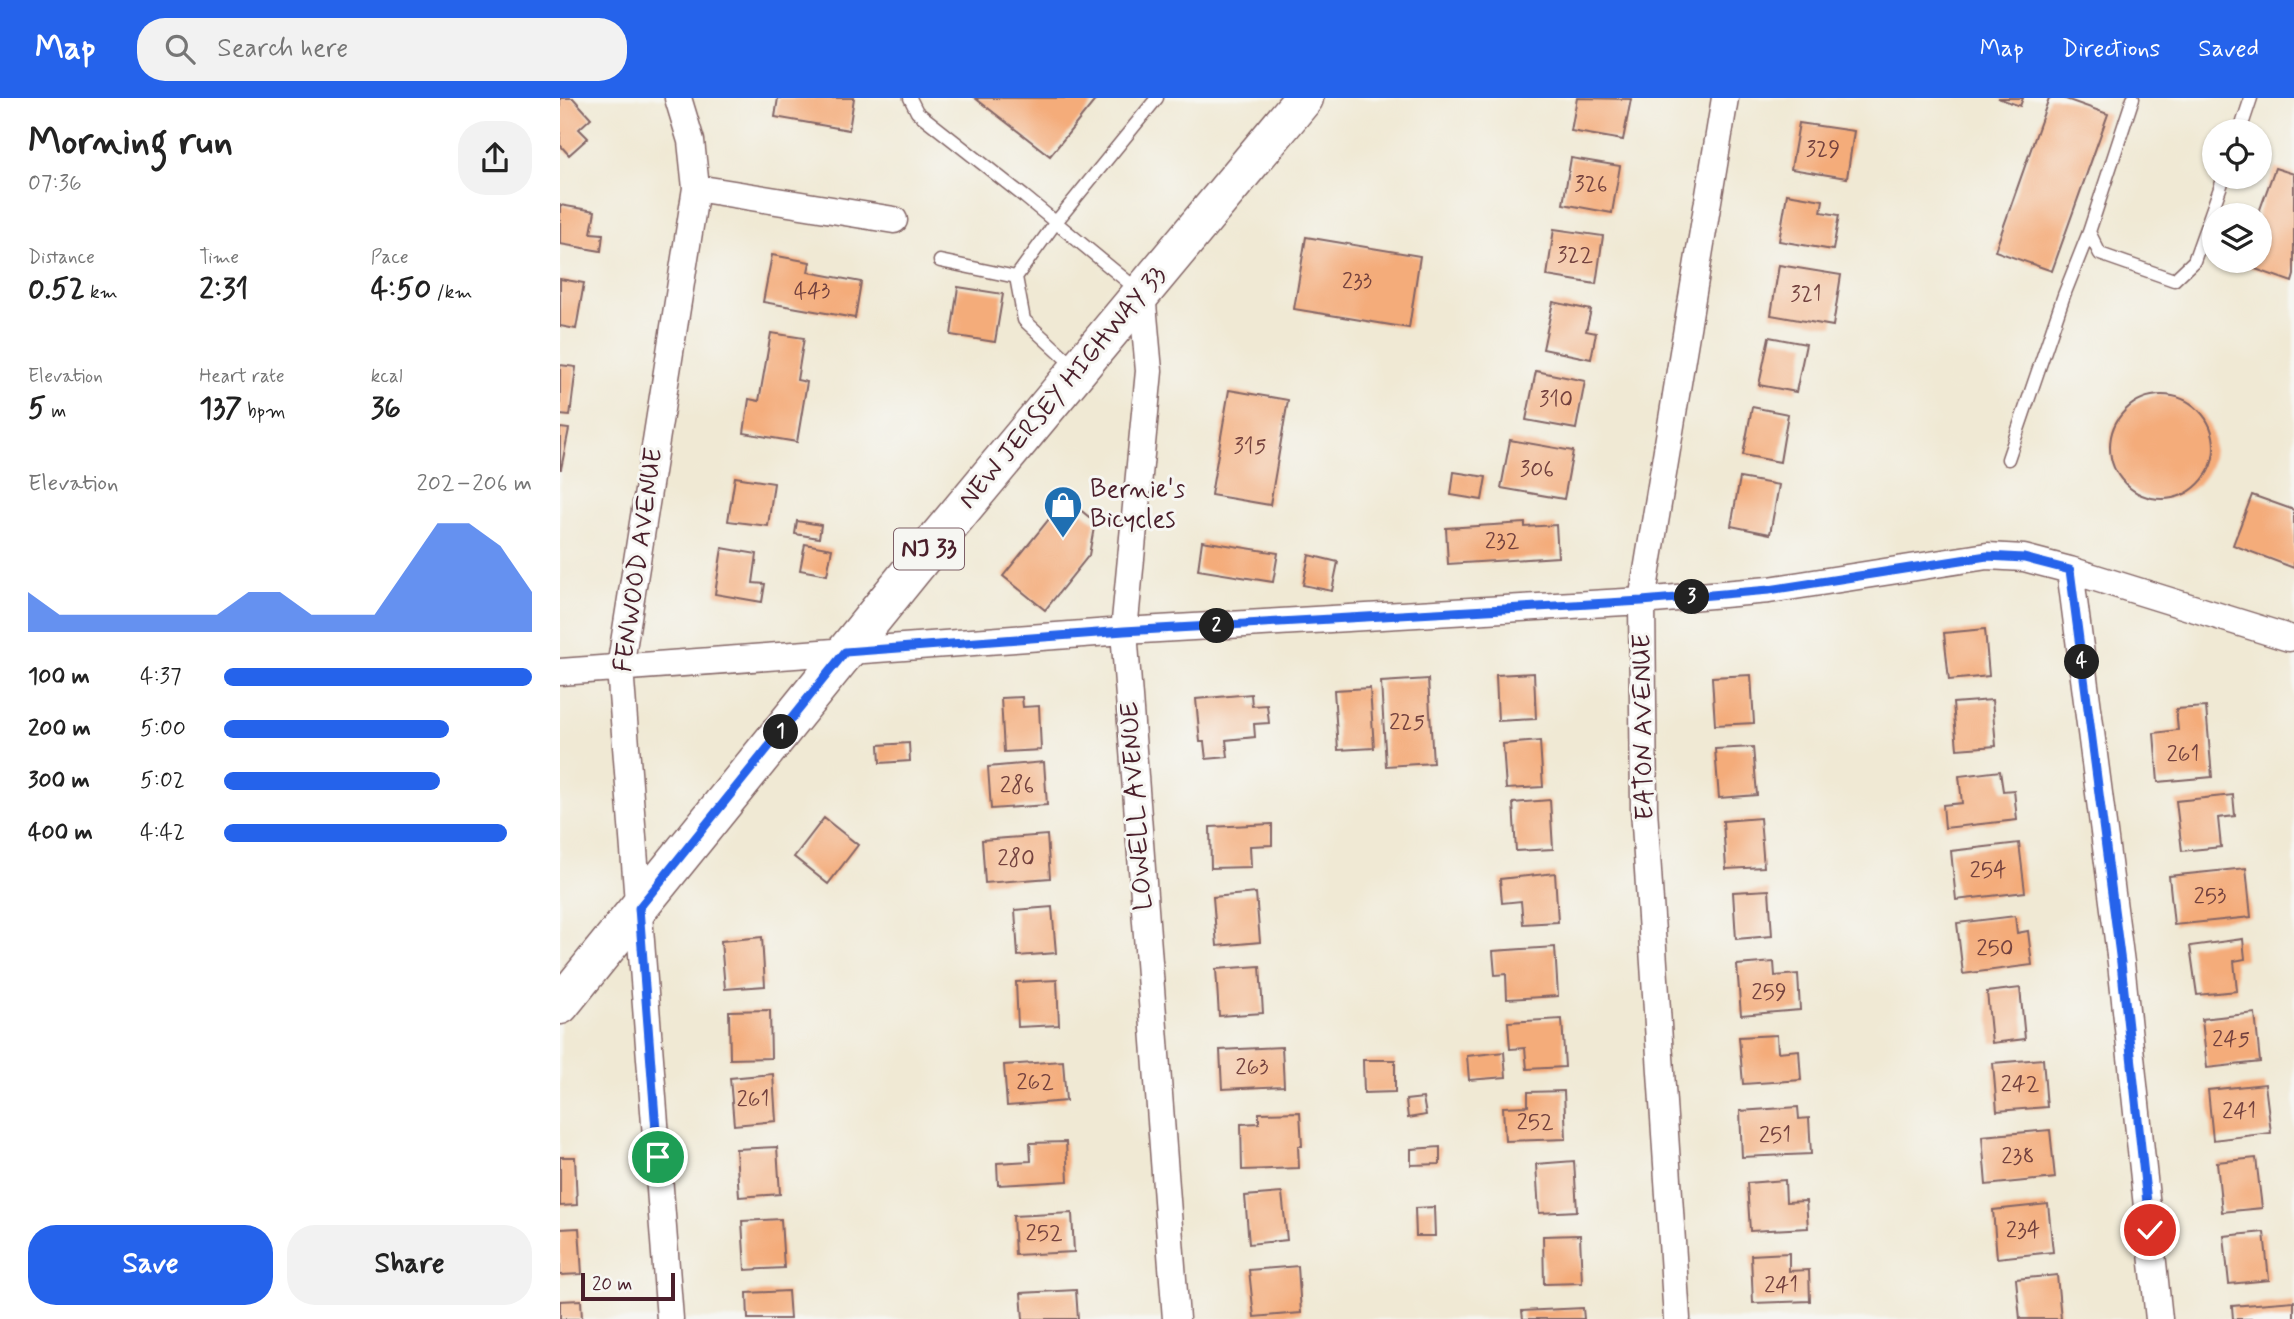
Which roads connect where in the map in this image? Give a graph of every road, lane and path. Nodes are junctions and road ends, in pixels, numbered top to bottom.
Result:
1 (678, 98) edge
2 (910, 98) edge
3 (1157, 98) edge
4 (1304, 98) edge
5 (1725, 98) edge
6 (2133, 98) edge
7 (2251, 98) edge
8 (2244, 119) edge
9 (696, 188) junction
10 (2220, 189) edge
11 (894, 220) dead end
12 (1056, 222) junction
13 (2089, 232) junction
14 (940, 261) dead end
15 (1016, 277) junction
16 (1142, 293) junction
17 (1078, 370) junction
18 (2008, 459) dead end
19 (2070, 570) junction
20 (1642, 601) junction
21 (1124, 631) junction
22 (2289, 638) dead end
23 (845, 652) junction
24 (620, 668) junction
25 (560, 672) edge
26 (639, 908) junction
27 (560, 1005) edge
28 (670, 1319) edge
29 (1176, 1319) edge
30 (1677, 1319) edge
31 (2160, 1319) edge

1 - 9 street, FENWOOD AVENUE
2 - 12 lane
3 - 12 lane
4 - 16 main road, NEW JERSEY HIGHWAY 33 / NJ 33
5 - 20 street, EATON AVENUE
6 - 13 lane
7 - 8 lane
9 - 11 street
9 - 24 street, FENWOOD AVENUE
10 - 13 lane
12 - 15 lane
12 - 16 lane
13 - 18 lane
14 - 15 lane
15 - 17 lane
16 - 17 main road, NEW JERSEY HIGHWAY 33 / NJ 33
16 - 21 street, LOWELL AVENUE
17 - 23 main road, NEW JERSEY HIGHWAY 33 / NJ 33
19 - 20 street
19 - 22 street
19 - 31 street
20 - 21 street
20 - 30 street, EATON AVENUE
21 - 23 street
21 - 29 street, LOWELL AVENUE
23 - 24 street
23 - 26 main road, NEW JERSEY HIGHWAY 33 / NJ 33
24 - 25 street
24 - 26 street, FENWOOD AVENUE
26 - 27 main road, NEW JERSEY HIGHWAY 33 / NJ 33
26 - 28 street, FENWOOD AVENUE

